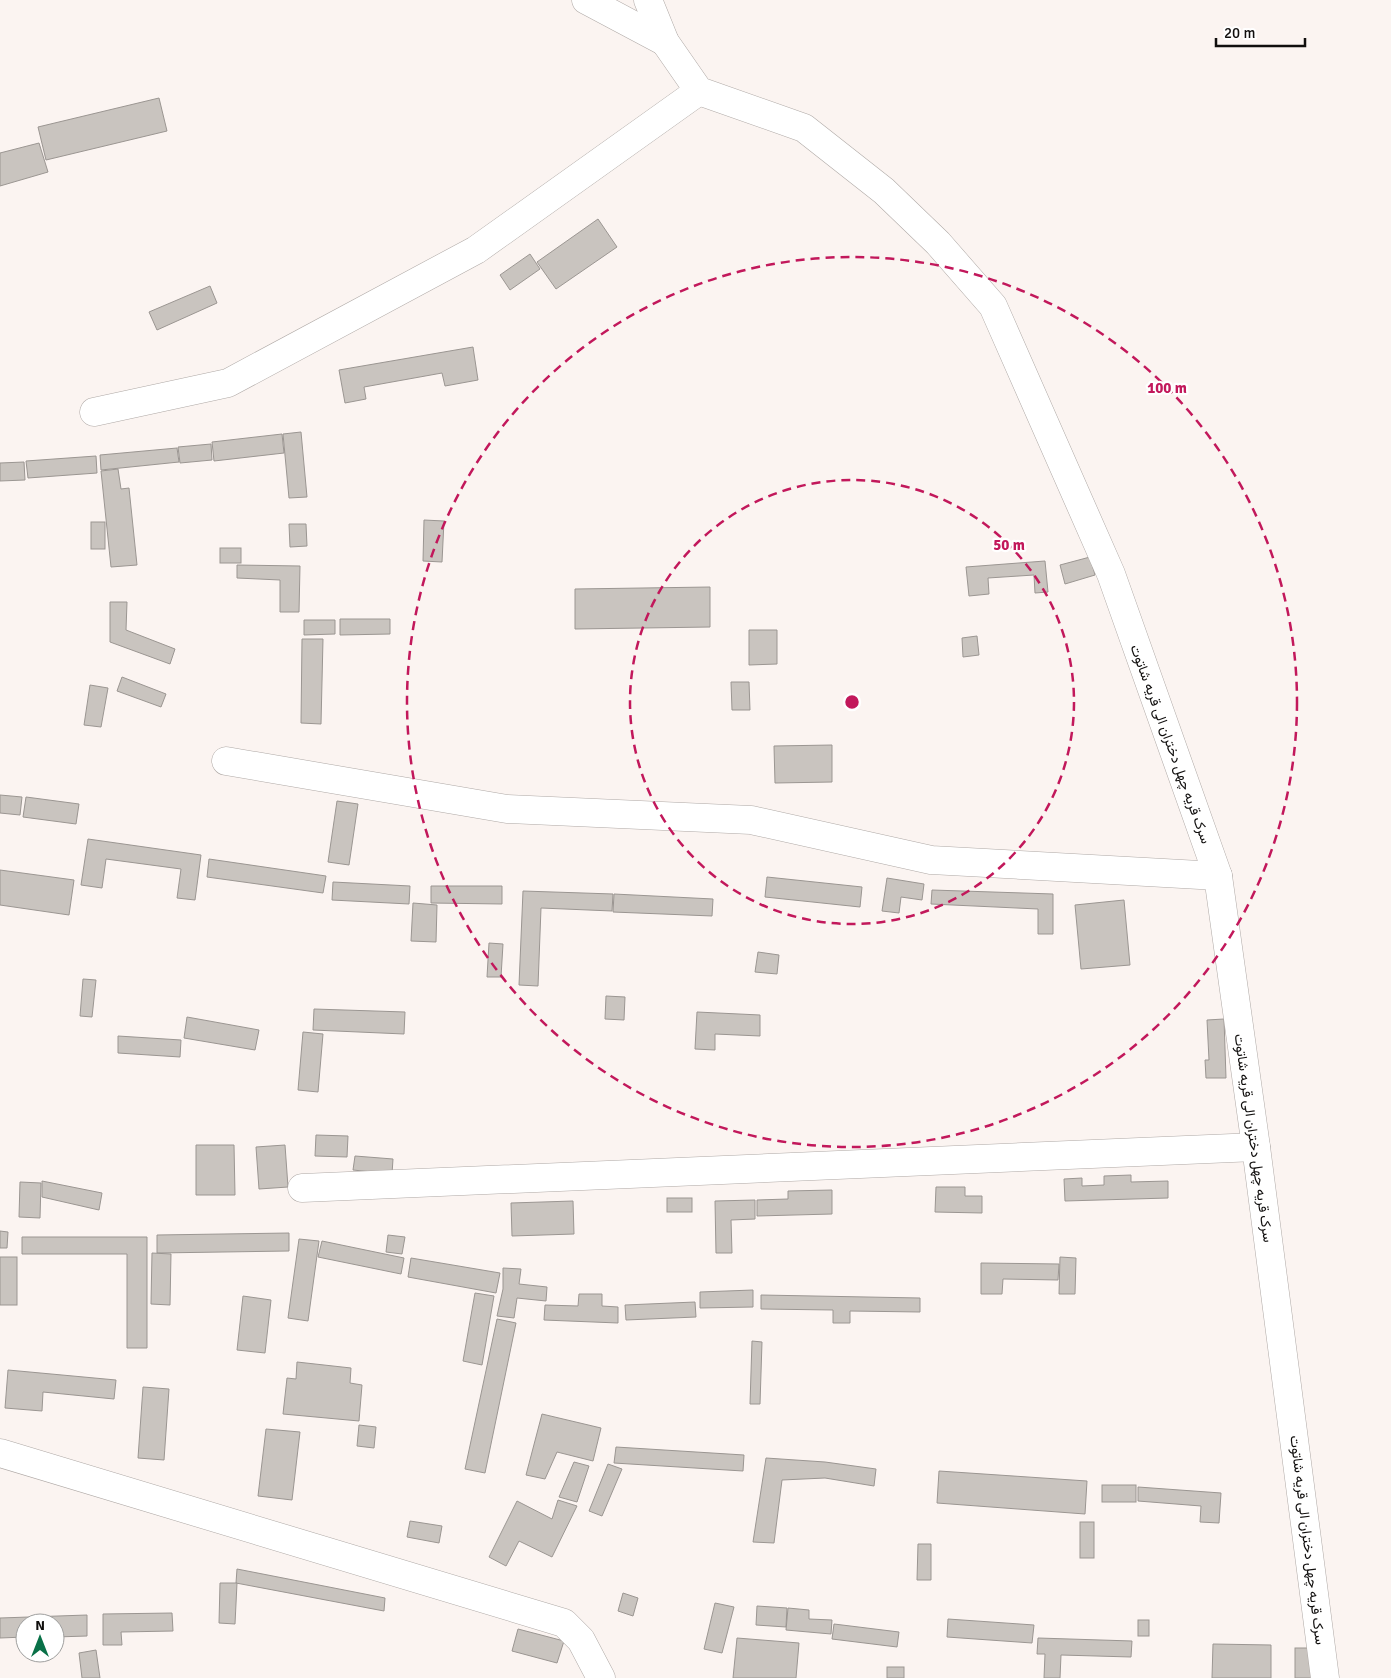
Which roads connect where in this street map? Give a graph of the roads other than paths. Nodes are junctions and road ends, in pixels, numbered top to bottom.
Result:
1 (586, 0) edge
2 (648, 0) edge
3 (665, 42) junction
4 (699, 91) junction
5 (94, 412) dead end
6 (226, 761) dead end
7 (1218, 876) junction
8 (1256, 1147) junction
9 (302, 1188) dead end
10 (0, 1453) edge
11 (601, 1678) edge
12 (1325, 1678) edge

1 - 3 street
2 - 3 street
3 - 4 street
4 - 5 street
4 - 7 street, سرک قریه چهل دختران الی قریه شاتوت
6 - 7 street
7 - 8 street, سرک قریه چهل دختران الی قریه شاتوت
8 - 9 street
8 - 12 street, سرک قریه چهل دختران الی قریه شاتوت
10 - 11 street

